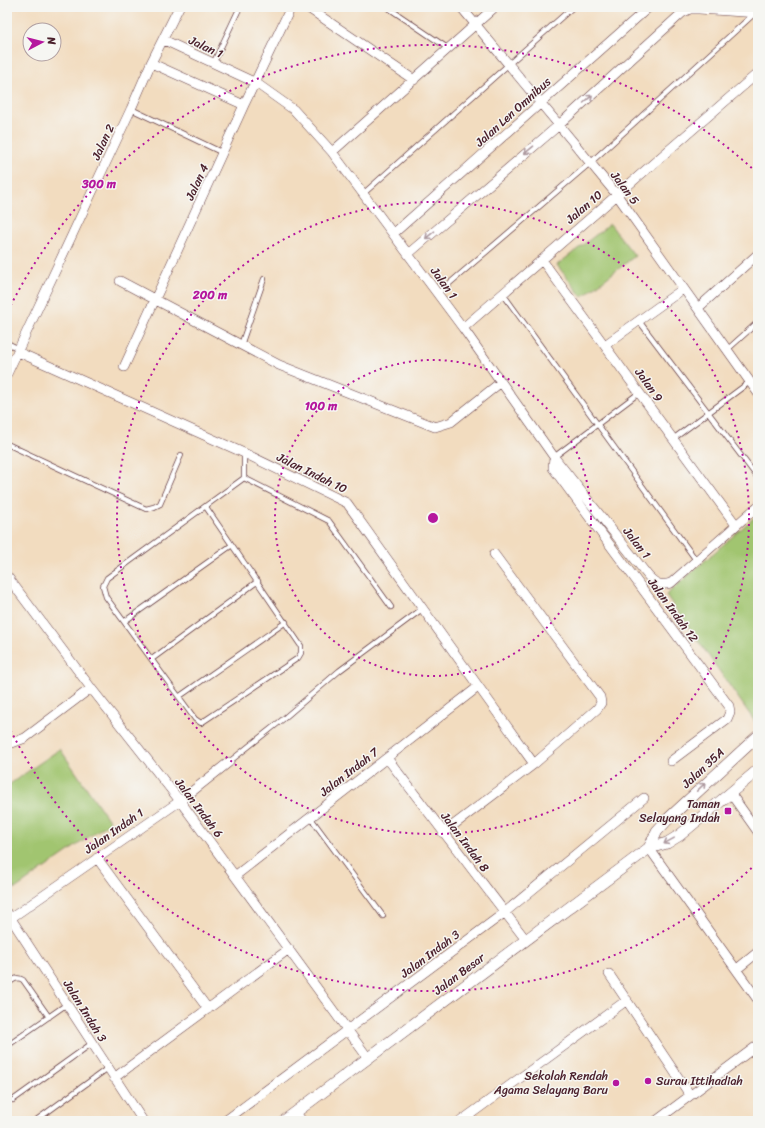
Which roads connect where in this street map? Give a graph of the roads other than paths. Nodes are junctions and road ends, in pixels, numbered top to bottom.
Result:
1 (179, 7) edge
2 (240, 7) edge
3 (291, 7) edge
4 (307, 7) edge
5 (387, 7) edge
6 (461, 7) edge
7 (495, 7) edge
8 (573, 7) edge
9 (649, 7) edge
10 (757, 13) edge
11 (476, 25) junction
12 (164, 40) junction
13 (449, 49) junction
14 (151, 63) junction
15 (508, 63) junction
16 (213, 64) junction
17 (758, 73) edge
18 (414, 80) junction
19 (256, 83) junction
20 (540, 103) junction
21 (244, 105) junction
22 (131, 109) junction
23 (559, 125) junction
24 (332, 152) junction
25 (223, 153) junction
26 (590, 163) junction
27 (363, 194) junction
28 (617, 196) junction
29 (393, 234) junction
30 (408, 254) junction
31 (758, 254) edge
32 (542, 260) junction
33 (264, 279) dead end
34 (120, 281) dead end
35 (683, 289) junction
36 (437, 294) junction
37 (503, 294) junction
38 (156, 299) junction
39 (698, 308) junction
40 (639, 321) junction
41 (758, 322) edge
42 (463, 328) junction
43 (7, 344) edge
44 (241, 345) junction
45 (605, 345) junction
46 (728, 349) junction
47 (18, 351) junction
48 (124, 367) dead end
49 (7, 374) edge
50 (501, 382) junction
51 (755, 386) edge
52 (639, 393) junction
53 (708, 413) junction
54 (597, 424) junction
55 (673, 439) junction
56 (7, 444) edge
57 (244, 453) junction
58 (181, 456) dead end
59 (554, 457) junction
60 (244, 478) junction
61 (758, 478) edge
62 (758, 506) edge
63 (206, 507) junction
64 (736, 525) junction
65 (232, 545) junction
66 (494, 554) dead end
67 (696, 560) junction
68 (7, 576) edge
69 (258, 582) junction
70 (390, 607) dead end
71 (422, 609) junction
72 (124, 621) junction
73 (286, 622) junction
74 (152, 659) junction
75 (478, 687) junction
76 (91, 688) junction
77 (180, 696) junction
78 (758, 736) edge
79 (7, 740) edge
80 (387, 758) junction
81 (671, 761) dead end
82 (229, 762) joint
83 (534, 764) junction
84 (758, 770) edge
85 (731, 794) junction
86 (644, 798) dead end
87 (180, 801) junction
88 (310, 817) junction
89 (758, 832) edge
90 (444, 833) junction
91 (649, 848) junction
92 (97, 858) junction
93 (235, 876) junction
94 (504, 914) junction
95 (9, 916) edge
96 (383, 916) dead end
97 (526, 940) junction
98 (289, 950) junction
99 (758, 952) edge
100 (737, 969) junction
101 (609, 974) dead end
102 (7, 984) edge
103 (627, 1000) junction
104 (758, 1000) edge
105 (67, 1004) junction
106 (208, 1009) junction
107 (49, 1016) junction
108 (348, 1031) junction
109 (91, 1044) junction
110 (758, 1045) edge
111 (7, 1046) edge
112 (368, 1058) junction
113 (108, 1068) junction
114 (114, 1078) junction
115 (690, 1095) junction
116 (13, 1100) dead end
117 (299, 1117) edge
118 (35, 1121) edge
119 (142, 1121) edge
120 (224, 1121) edge
121 (284, 1121) edge
122 (461, 1121) edge
123 (657, 1121) edge

1 - 12 street, Jalan 2
2 - 16 lane
3 - 19 street, Jalan 4
4 - 18 street
5 - 13 lane
6 - 11 street, Jalan 5
7 - 11 street
8 - 15 lane
9 - 20 street, Jalan Len Omnibus
23 -> 10 street
10 - 26 lane
11 - 13 street
11 - 15 street, Jalan 5
12 - 14 street, Jalan 2
12 - 16 street, Jalan 1
13 - 18 street
14 - 21 street
14 - 22 street, Jalan 2
15 - 20 street, Jalan 5
15 - 27 lane
16 - 19 street, Jalan 1
17 - 28 street, Jalan 10
18 - 24 street
19 - 21 street, Jalan 4
19 - 24 street, Jalan 1
20 - 23 street, Jalan 5
20 - 29 street, Jalan Len Omnibus
21 - 25 street, Jalan 4
22 - 25 lane
22 - 47 street, Jalan 2
23 - 26 street, Jalan 5
23 -> 30 street
24 - 27 street, Jalan 1
25 - 38 street, Jalan 4
26 - 28 street, Jalan 5
26 - 36 lane
27 - 29 street, Jalan 1
28 - 32 street, Jalan 10
28 - 35 street, Jalan 5
29 - 30 street, Jalan 1
30 - 36 street, Jalan 1
31 - 39 street
32 - 37 street, Jalan 10
32 - 45 street, Jalan 9
33 - 44 lane
34 - 38 street
35 - 39 street, Jalan 5
35 - 40 street
36 - 42 street, Jalan 1
37 - 42 street, Jalan 10
37 - 54 lane
38 - 44 street
38 - 48 street, Jalan 4
39 - 46 street, Jalan 5
40 - 45 street
40 - 53 lane
41 - 46 lane
42 - 50 street, Jalan 1
43 - 47 lane
44 - 50 street
45 - 52 street, Jalan 9
46 - 51 street, Jalan 5
47 - 49 street, Jalan 2
47 - 57 street, Jalan Indah 10
50 - 59 street, Jalan 1
51 - 53 lane
52 - 54 lane
52 - 55 street, Jalan 9
53 - 55 lane
53 - 61 lane
54 - 59 lane
54 - 67 lane
55 - 64 street, Jalan 9
56 - 58 lane
57 - 60 lane
57 - 71 street, Jalan Indah 10
59 - 67 street, Jalan 1
59 - 81 street, Jalan Indah 12
60 - 63 lane
60 - 70 lane
62 - 64 street
63 - 65 lane
63 - 72 lane
64 - 67 street
65 - 69 lane
65 - 72 lane
66 - 83 street
68 - 76 street, Jalan Indah 6
69 - 73 lane
69 - 74 lane
71 - 75 street, Jalan Indah 10
71 - 82 lane
72 - 74 lane
73 - 77 lane
73 - 77 lane
74 - 77 lane
75 - 80 street, Jalan Indah 7
75 - 83 street, Jalan Indah 10
76 - 79 street
76 - 87 street, Jalan Indah 6
91 -> 78 street, Jalan 35A
80 - 88 street, Jalan Indah 7
80 - 90 street, Jalan Indah 8
82 - 87 street, Jalan Indah 1
83 - 90 street
84 - 85 street
85 - 89 street
85 -> 91 street
86 - 94 street, Jalan Indah 3
87 - 92 street, Jalan Indah 1
87 - 93 street, Jalan Indah 6
88 - 93 street, Jalan Indah 7
88 - 96 lane
90 - 94 street, Jalan Indah 8
91 - 97 street, Jalan Besar
91 - 100 street
92 - 95 street, Jalan Indah 1
92 - 106 street
93 - 98 street, Jalan Indah 6
94 - 97 street, Jalan Indah 8
94 - 108 street, Jalan Indah 3
95 - 105 street, Jalan Indah 3
97 - 112 street, Jalan Besar
98 - 106 street
98 - 108 street, Jalan Indah 6
99 - 100 street
100 - 104 street
101 - 103 street
102 - 107 lane
103 - 115 street
103 - 122 street
105 - 107 lane
105 - 109 street, Jalan Indah 3
106 - 114 street
107 - 111 lane
108 - 112 street, Jalan Indah 6
108 - 120 street, Jalan Indah 3
109 - 113 street, Jalan Indah 3
109 - 116 lane
110 - 115 street
112 - 117 street, Jalan Besar
113 - 114 street, Jalan Indah 3
113 - 118 lane
114 - 119 street, Jalan Indah 3
115 - 123 street
117 - 121 street, Jalan Besar

